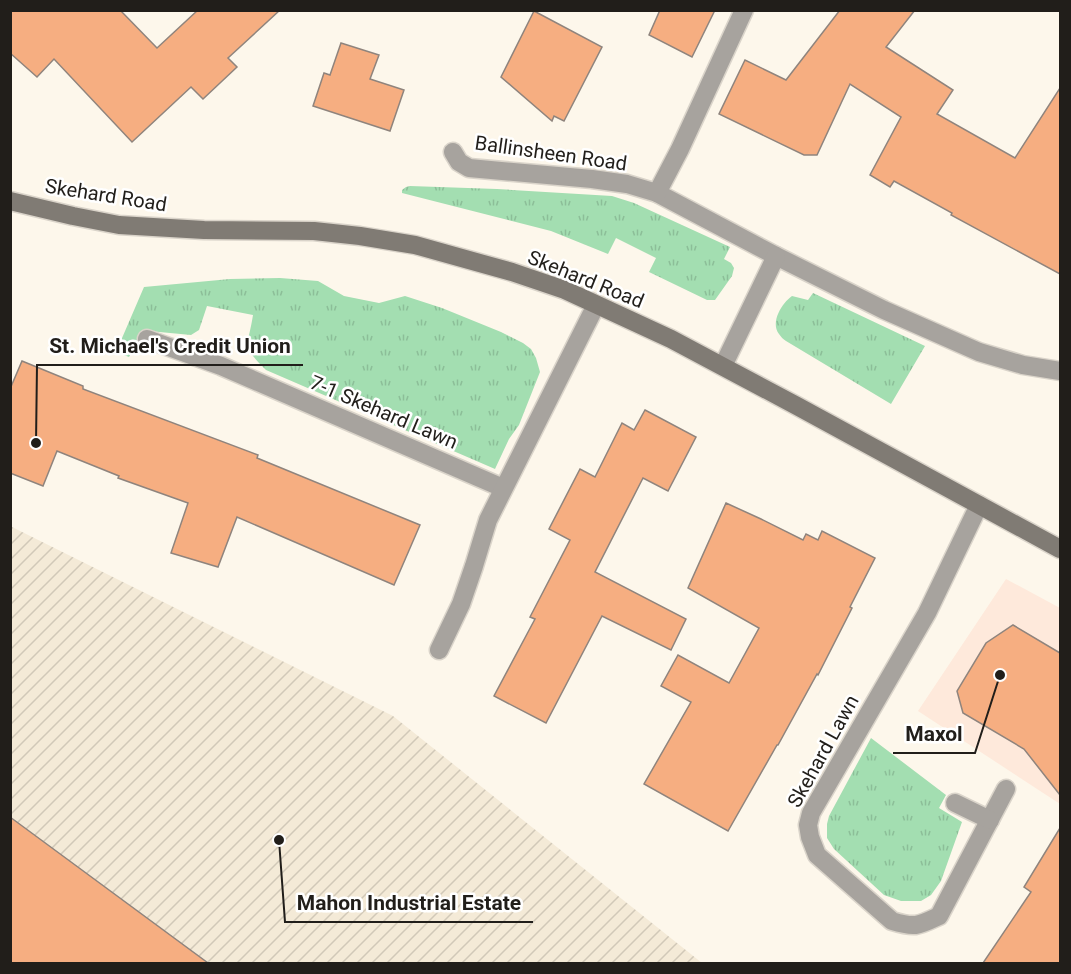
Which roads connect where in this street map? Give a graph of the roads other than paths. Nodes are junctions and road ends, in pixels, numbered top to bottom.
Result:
1 (744, 10) edge
2 (453, 152) dead end
3 (657, 193) junction
4 (10, 201) edge
5 (776, 256) junction
6 (596, 305) junction
7 (147, 339) dead end
8 (723, 366) junction
9 (1060, 371) edge
10 (503, 488) junction
11 (979, 506) junction
12 (1060, 549) edge
13 (439, 650) dead end
14 (1006, 789) dead end
15 (955, 803) dead end
16 (990, 820) junction

1 - 3 street
2 - 3 street, Ballinsheen Road
3 - 5 street, Ballinsheen Road
4 - 6 main road, Skehard Road
5 - 8 street
5 - 9 street, Ballinsheen Road
6 - 8 main road, Skehard Road
6 - 10 street
7 - 10 street, 7-1 Skehard Lawn
8 - 11 main road, Skehard Road
10 - 13 street
11 - 12 main road, Skehard Road
11 - 16 street, Skehard Lawn
14 - 16 street, Skehard Lawn
15 - 16 street

